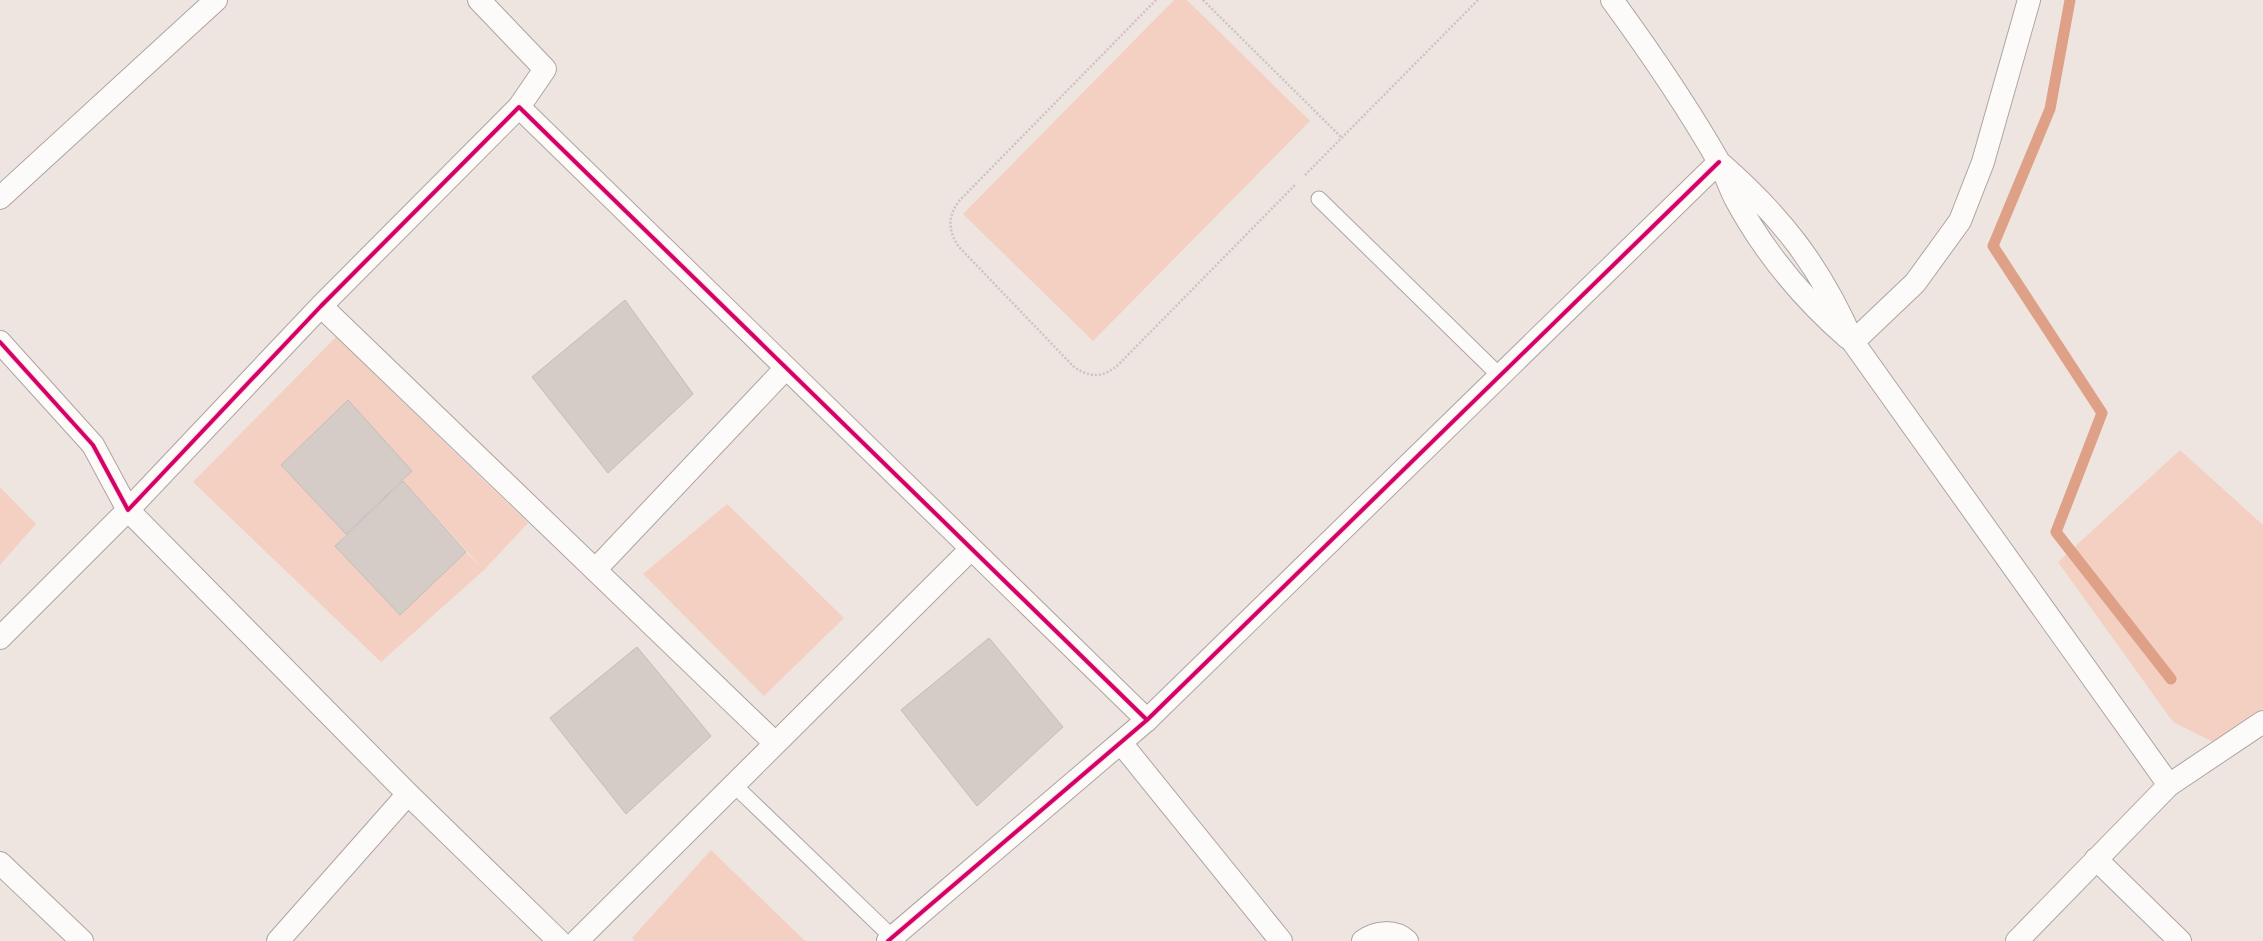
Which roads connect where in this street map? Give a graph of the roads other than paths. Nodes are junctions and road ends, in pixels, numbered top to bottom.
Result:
1 (216, 0) edge
2 (479, 0) edge
3 (1612, 0) edge
4 (2029, 0) edge
5 (519, 107) junction
6 (1719, 162) junction
7 (0, 198) edge
8 (1319, 199) dead end
9 (320, 306) junction
10 (0, 342) edge
11 (1853, 342) junction
12 (786, 368) junction
13 (1500, 376) junction
14 (128, 510) junction
15 (971, 549) junction
16 (595, 570) junction
17 (0, 638) edge
18 (1147, 720) junction
19 (2263, 722) edge
20 (775, 743) junction
21 (1120, 743) junction
22 (733, 784) junction
23 (2169, 785) junction
24 (408, 794) junction
25 (2096, 859) junction
26 (0, 863) edge
27 (890, 939) edge
28 (82, 941) edge
29 (278, 941) edge
30 (559, 941) edge
31 (577, 941) edge
32 (1281, 941) edge
33 (1363, 941) edge
34 (1407, 941) edge
35 (2017, 941) edge
36 (2180, 941) edge

1 - 7 street
2 - 5 street
3 - 6 street
4 - 11 street
5 - 9 street
5 - 12 street
6 - 11 street
6 - 11 street
6 - 13 street
8 - 13 lane
9 - 14 street
9 - 16 street
10 - 14 street
11 - 23 street
12 - 15 street
12 - 16 street
13 - 18 street
14 - 17 street
14 - 24 street
15 - 18 street
15 - 20 street
16 - 20 street
18 - 21 street
19 - 23 street
20 - 22 street
21 - 27 street
21 - 32 street
22 - 27 lane
22 - 31 street
23 - 25 street
24 - 29 street
24 - 30 street
25 - 35 street
25 - 36 street
26 - 28 street
33 - 34 street

